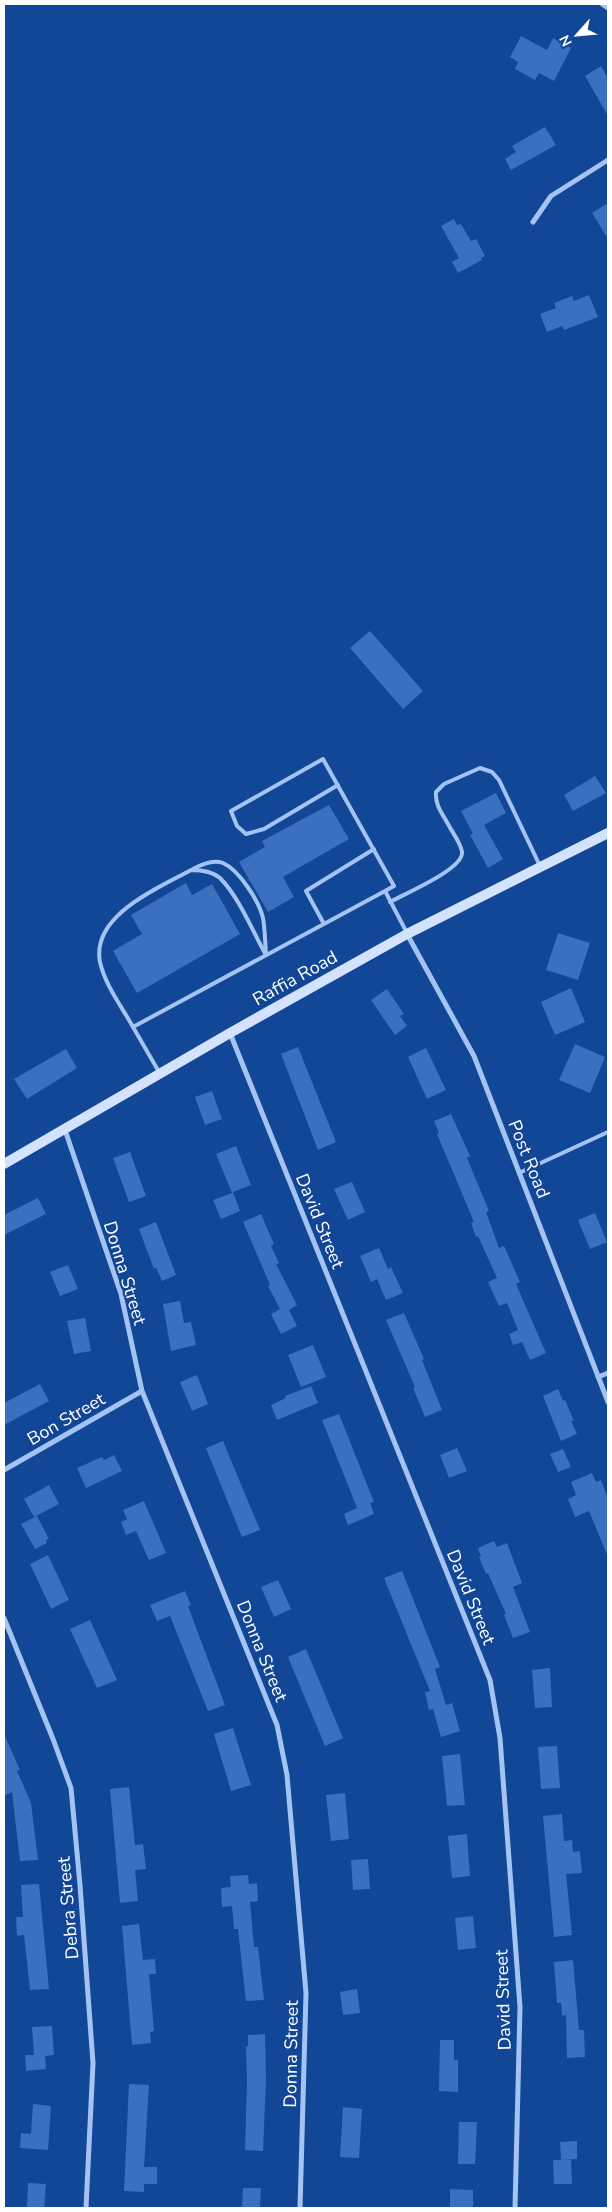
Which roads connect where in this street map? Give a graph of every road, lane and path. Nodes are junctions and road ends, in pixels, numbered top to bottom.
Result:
1 (602, 4) edge
2 (608, 8) edge
3 (608, 160) edge
4 (533, 222) dead end
5 (338, 785) junction
6 (608, 833) edge
7 (374, 849) junction
8 (541, 867) junction
9 (191, 870) junction
10 (385, 891) junction
11 (390, 902) junction
12 (324, 924) junction
13 (407, 934) junction
14 (266, 955) junction
15 (133, 1027) junction
16 (230, 1033) junction
17 (160, 1074) junction
18 (64, 1130) junction
19 (608, 1132) edge
20 (4, 1164) edge
21 (519, 1173) junction
22 (608, 1373) edge
23 (598, 1377) junction
24 (142, 1391) junction
25 (608, 1402) edge
26 (4, 1470) edge
27 (4, 1618) edge
28 (86, 2208) edge
29 (300, 2208) edge
30 (515, 2208) edge

1 - 2 street
3 - 4 street
5 - 5 lane
5 - 7 lane
6 - 8 main road, Raffia Road
7 - 10 lane
7 - 12 lane
8 - 11 lane
8 - 13 main road, Raffia Road
9 - 14 lane
9 - 14 lane
9 - 15 lane
10 - 11 lane
10 - 12 lane
11 - 13 lane
12 - 14 lane
13 - 16 main road, Raffia Road
13 - 21 street, Post Road
14 - 15 lane
15 - 17 lane
16 - 17 main road, Raffia Road
16 - 30 street, David Street
17 - 18 main road, Raffia Road
18 - 20 main road, Raffia Road
18 - 24 street, Donna Street
19 - 21 lane
21 - 23 street, Post Road
22 - 23 street
23 - 25 street, Post Road
24 - 26 street, Bon Street
24 - 29 street, Donna Street
27 - 28 street, Debra Street

